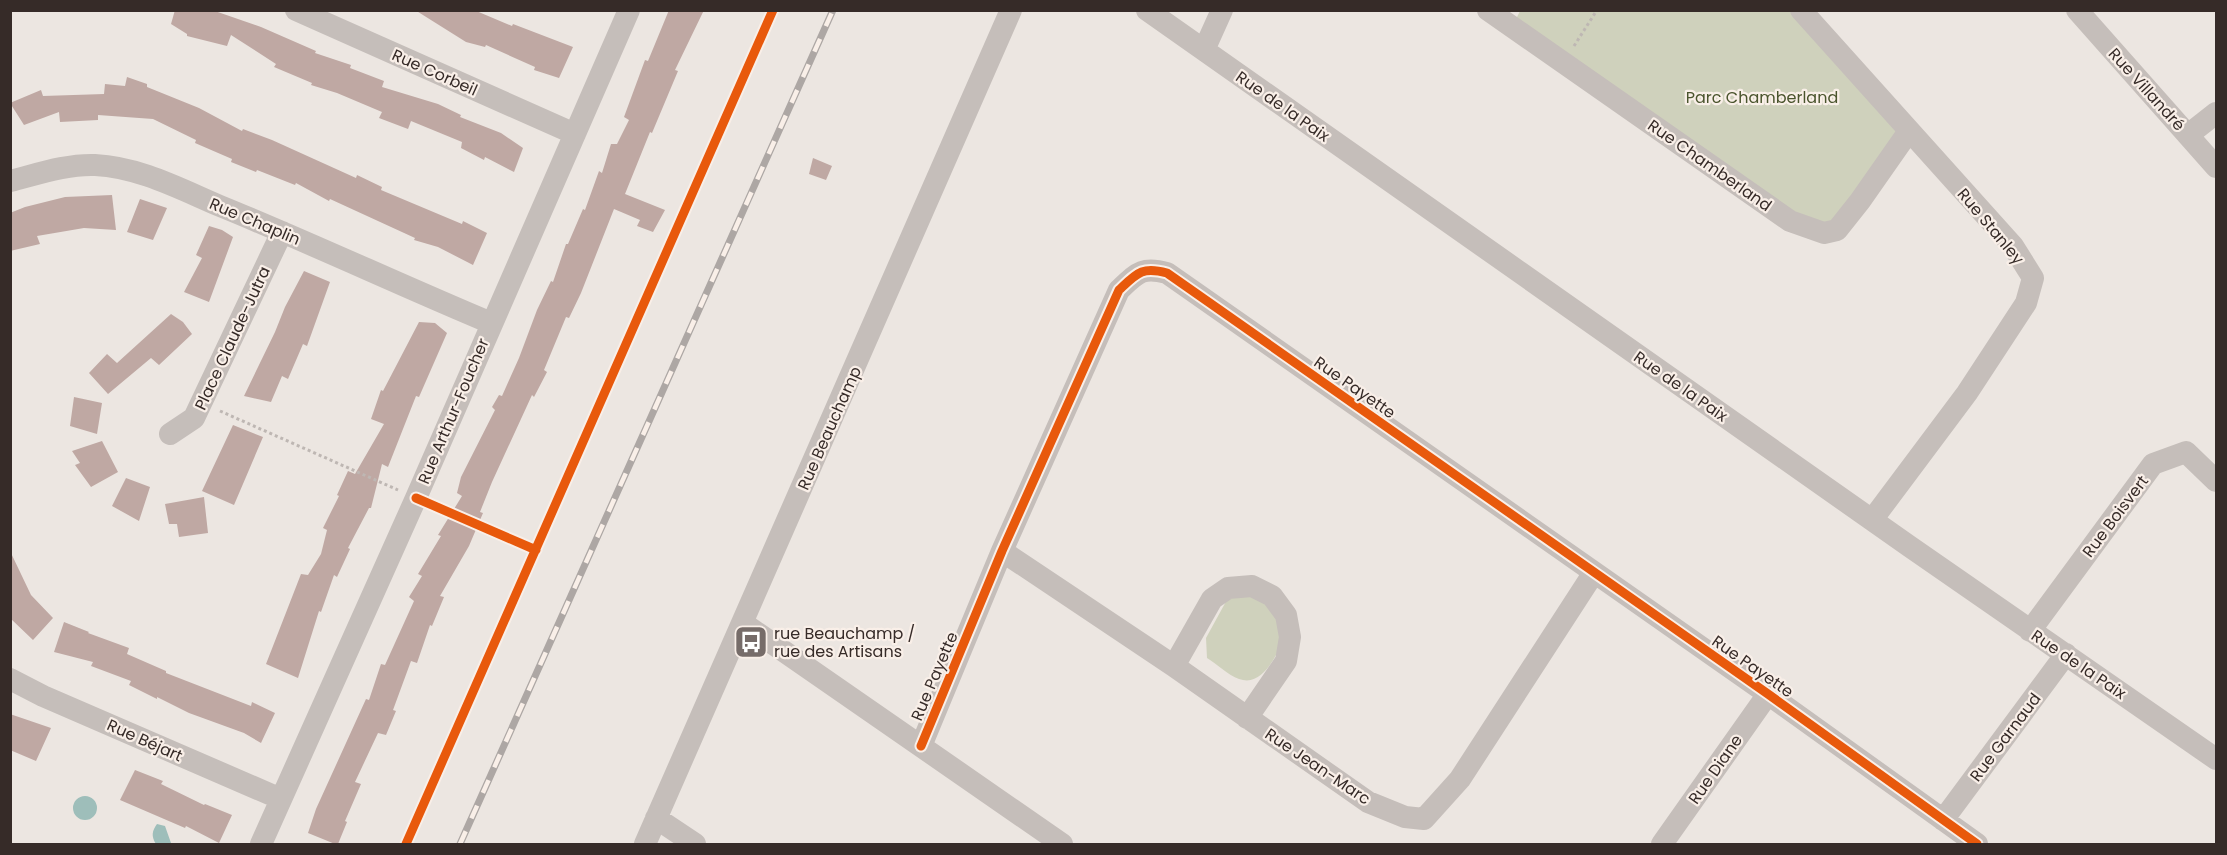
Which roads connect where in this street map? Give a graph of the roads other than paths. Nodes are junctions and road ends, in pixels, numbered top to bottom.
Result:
1 (296, 10) edge
2 (629, 10) edge
3 (1011, 10) edge
4 (1147, 10) edge
5 (1222, 10) edge
6 (1488, 10) edge
7 (1801, 10) edge
8 (2077, 10) edge
9 (1203, 50) junction
10 (2217, 113) edge
11 (1909, 131) junction
12 (574, 134) junction
13 (2188, 135) junction
14 (2217, 167) edge
15 (10, 181) edge
16 (282, 231) junction
17 (491, 323) junction
18 (170, 434) dead end
19 (2217, 481) edge
20 (1872, 520) junction
21 (1002, 551) junction
22 (1593, 574) junction
23 (743, 623) junction
24 (2030, 631) junction
25 (2066, 654) junction
26 (1174, 666) junction
27 (10, 679) edge
28 (1768, 694) junction
29 (1247, 718) junction
30 (921, 746) junction
31 (2217, 759) edge
32 (280, 799) junction
33 (657, 818) junction
34 (1943, 820) junction
35 (261, 844) edge
36 (645, 844) edge
37 (695, 844) edge
38 (1062, 844) edge
39 (1662, 844) edge
40 (1977, 844) edge

1 - 12 street, Rue Corbeil
2 - 12 street, Rue Arthur-Foucher
3 - 23 street, Rue Beauchamp
4 - 9 street, Rue de la Paix
5 - 9 street
6 - 11 street, Rue Chamberland
7 - 11 street, Rue Stanley
8 - 13 street, Rue Villandré
9 - 20 street, Rue de la Paix
10 - 13 street
11 - 20 street, Rue Stanley
12 - 17 street, Rue Arthur-Foucher
13 - 14 street, Rue Villandré
15 - 16 street, Rue Chaplin
16 - 17 street, Rue Chaplin
16 - 18 street, Place Claude-Jutra
17 - 32 street, Rue Arthur-Foucher
19 - 24 street, Rue Boisvert
20 - 24 street, Rue de la Paix
21 - 22 street, Rue Payette
21 - 26 street, Rue Jean-Marc
21 - 30 street, Rue Payette
22 - 28 street, Rue Payette
22 - 29 street, Rue Jean-Marc
23 - 30 street
23 - 33 street, Rue Beauchamp
24 - 25 street, Rue de la Paix
25 - 31 street, Rue de la Paix
25 - 34 street, Rue Garnaud
26 - 29 street, Rue Jean-Marc
26 - 29 street
27 - 32 street, Rue Béjart
28 - 34 street, Rue Payette
28 - 39 street, Rue Diane
30 - 38 street
32 - 35 street, Rue Arthur-Foucher
33 - 36 street, Rue Beauchamp
33 - 37 street
34 - 40 street, Rue Payette

